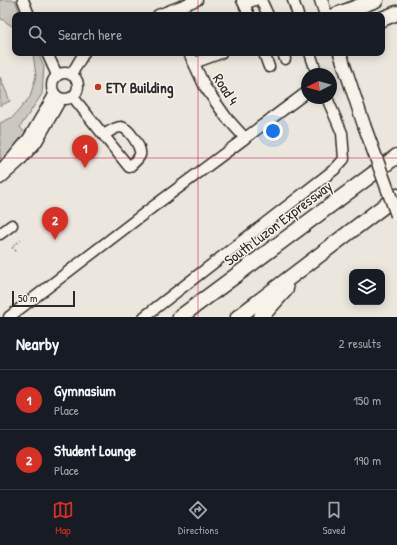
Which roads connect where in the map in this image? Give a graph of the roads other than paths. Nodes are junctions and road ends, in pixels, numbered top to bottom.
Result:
1 (23, 0) edge
2 (197, 0) edge
3 (255, 0) edge
4 (262, 0) edge
5 (293, 0) edge
6 (321, 0) edge
7 (376, 0) edge
8 (243, 2) edge
9 (175, 8) edge
10 (28, 12) edge
11 (165, 12) edge
12 (248, 12) edge
13 (267, 12) edge
14 (297, 12) edge
15 (325, 12) edge
16 (344, 12) edge
17 (397, 13) edge
18 (385, 18) edge
19 (48, 56) edge
20 (82, 56) edge
21 (190, 56) edge
22 (213, 56) edge
23 (265, 56) edge
24 (311, 56) edge
25 (341, 56) edge
26 (194, 63) junction
27 (269, 67) dead end
28 (316, 68) edge
29 (57, 75) junction
30 (71, 75) junction
31 (301, 96) edge
32 (58, 97) junction
33 (73, 97) junction
34 (330, 104) edge
35 (104, 135) dead end
36 (244, 137) junction
37 (397, 156) edge
38 (0, 170) edge
39 (0, 179) edge
40 (397, 196) edge
41 (397, 215) edge
42 (12, 225) dead end
43 (0, 234) edge
44 (315, 258) junction
45 (9, 317) edge
46 (144, 317) edge
47 (180, 317) edge
48 (238, 317) edge
49 (261, 317) edge

1 - 10 street
2 - 9 street
3 - 8 street
4 - 13 street
5 - 14 street
6 - 15 main road
7 - 16 highway
8 - 12 street
9 - 11 street
17 - 18 highway
19 - 29 street
20 - 30 street
21 - 26 street, Road 4
22 - 26 street
23 - 27 street
24 - 28 street
25 - 41 main road, bridge
26 - 36 street, Road 4
29 - 30 street
29 - 32 street
30 - 33 street
31 - 36 street
32 - 33 street
32 - 38 street
32 - 39 street
33 - 35 street
34 - 46 street
36 - 45 street
37 - 47 highway, South Luzon Expressway
40 - 44 highway
42 - 43 street
44 - 48 highway
44 - 49 highway

